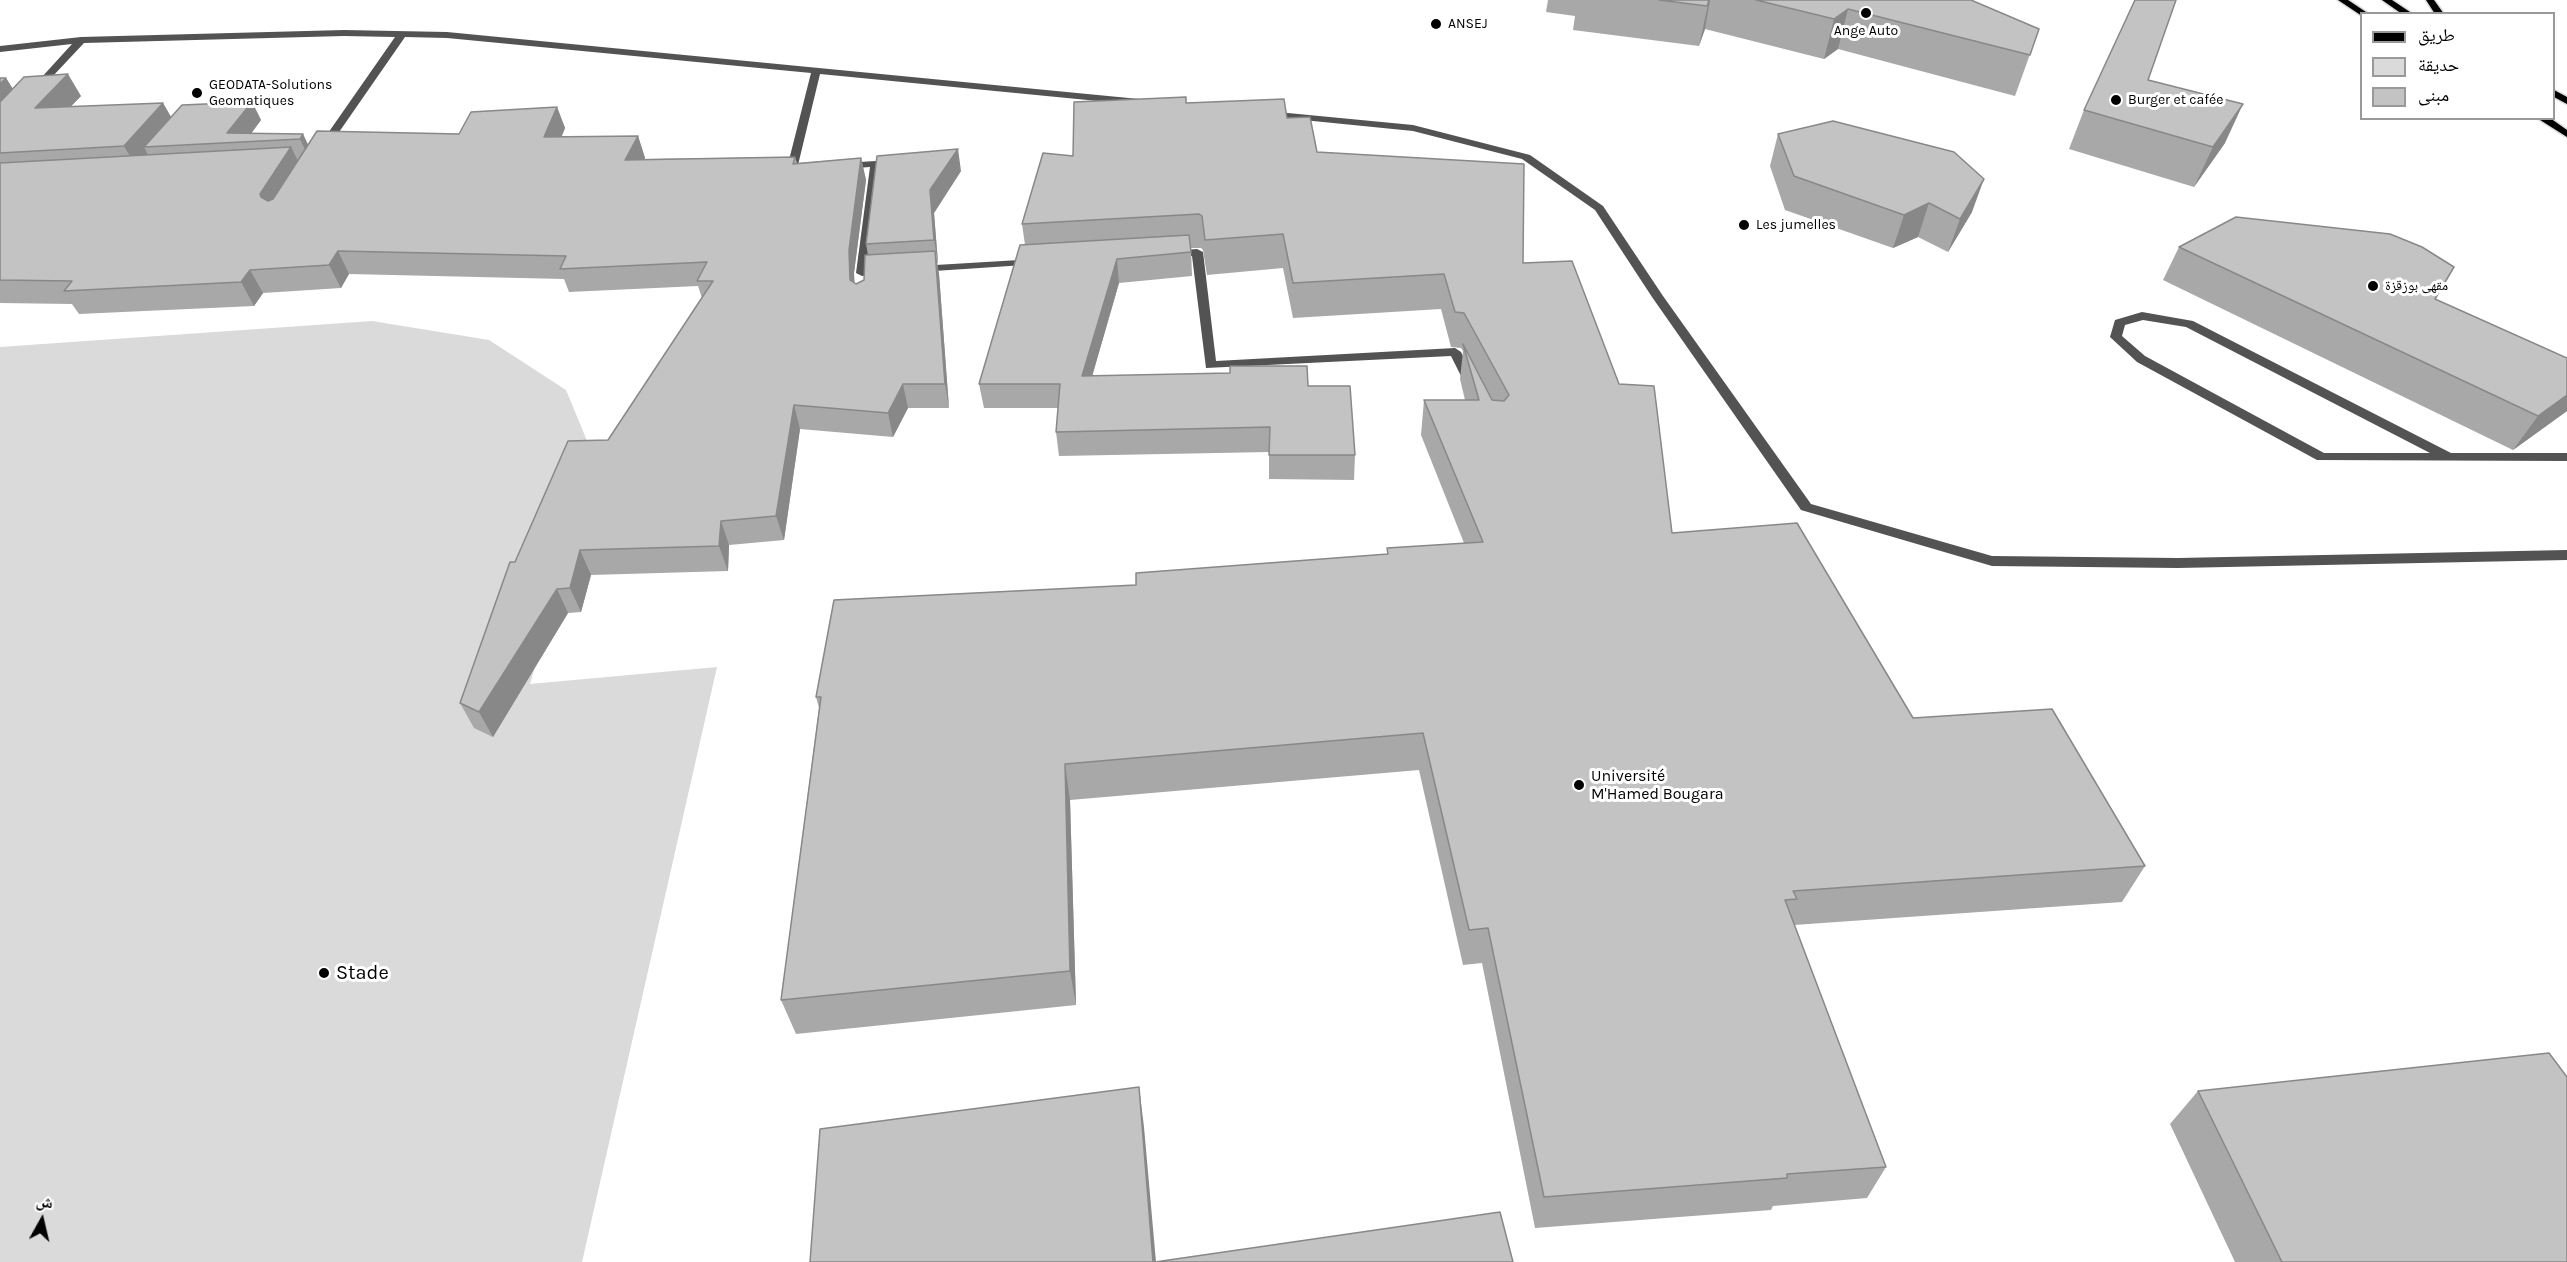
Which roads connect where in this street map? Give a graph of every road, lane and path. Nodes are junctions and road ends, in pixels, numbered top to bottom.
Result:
1 (2342, 0) edge
2 (2386, 0) edge
3 (2362, 12) edge
4 (2406, 12) edge
5 (402, 34) junction
6 (81, 40) junction
7 (0, 49) edge
8 (816, 71) junction
9 (29, 96) edge
10 (1150, 103) edge
11 (1257, 113) edge
12 (2545, 120) edge
13 (2567, 134) edge
14 (319, 153) edge
15 (1162, 254) edge
16 (1047, 261) edge
17 (1475, 392) edge
18 (2449, 457) junction
19 (2567, 457) edge
20 (2567, 555) edge

1 - 3 main road
2 - 4 main road
5 - 6 street
5 - 8 street
5 - 14 street
6 - 7 street
6 - 9 street
8 - 10 street
8 - 16 street
11 - 20 street
12 - 13 main road
15 - 17 street
18 - 18 street
18 - 19 street

